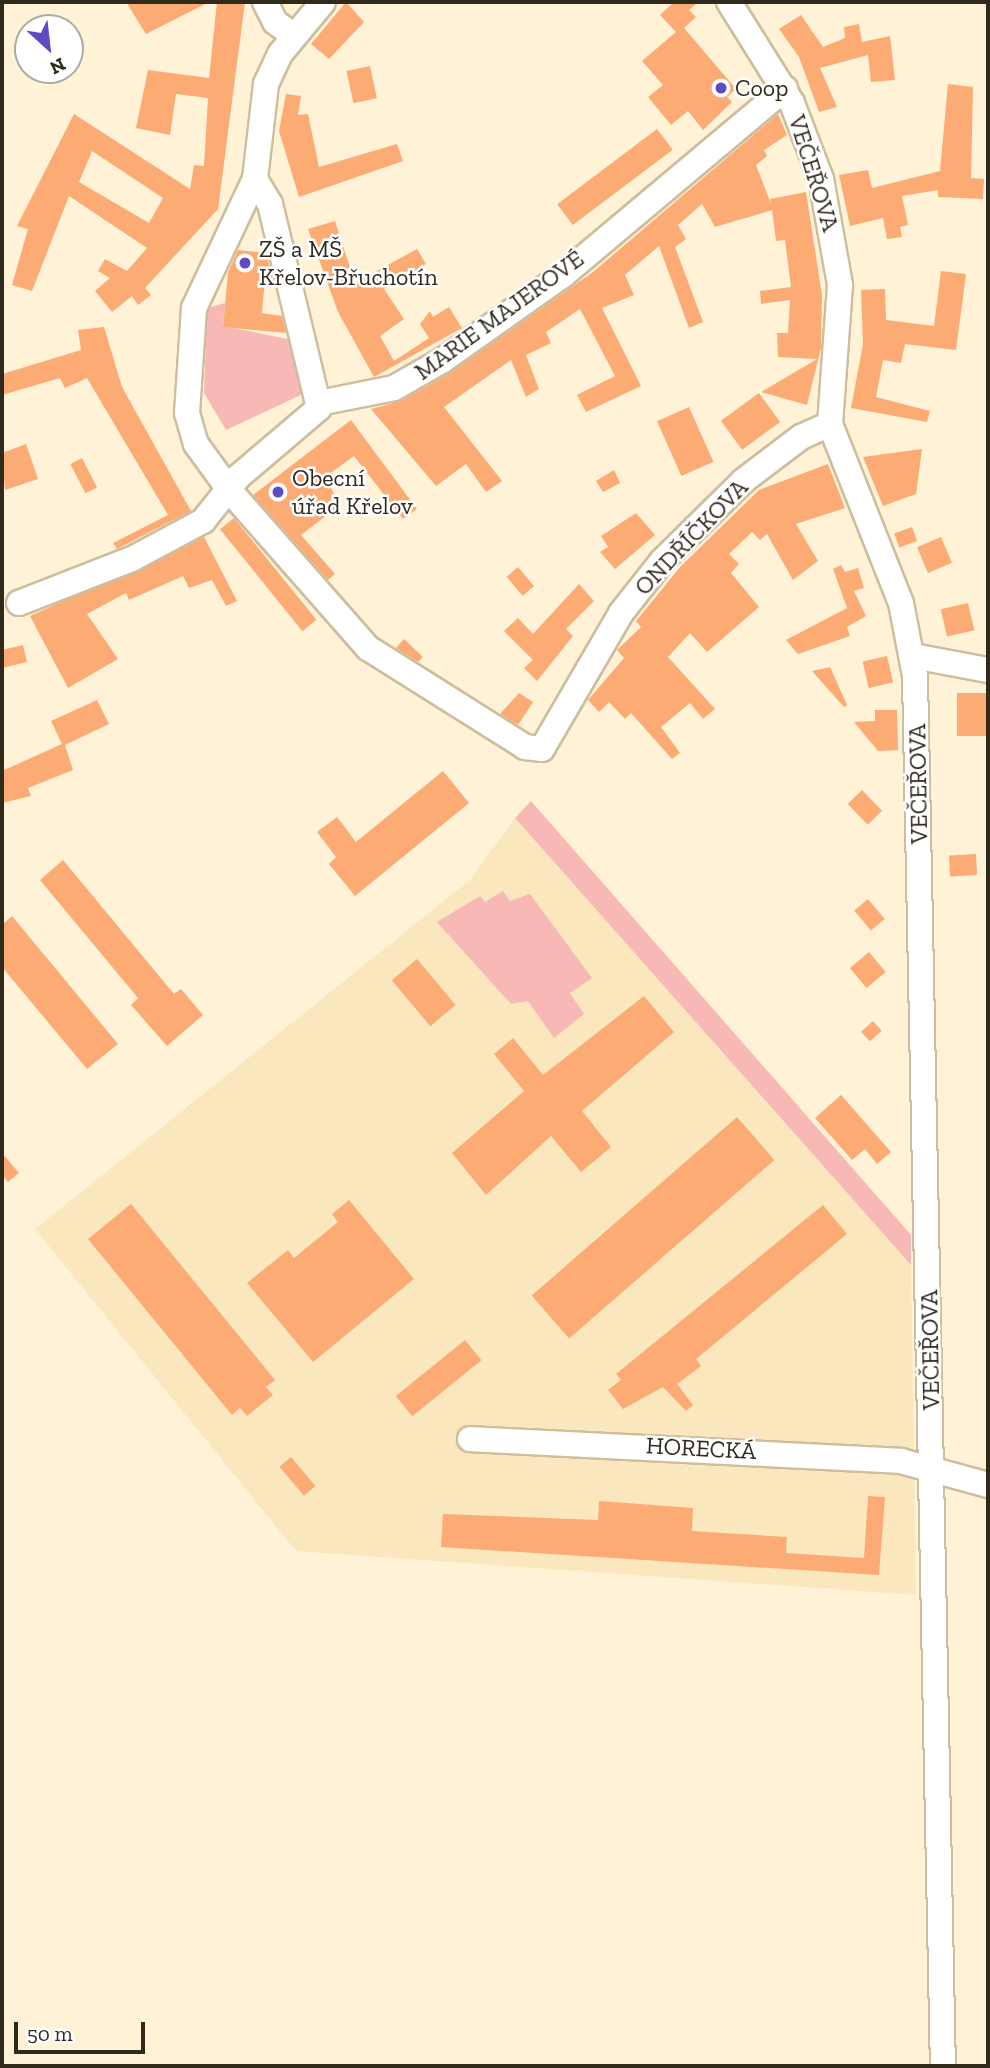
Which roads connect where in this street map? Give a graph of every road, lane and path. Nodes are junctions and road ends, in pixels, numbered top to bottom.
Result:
1 (265, 2) edge
2 (323, 2) edge
3 (729, 2) edge
4 (294, 36) junction
5 (785, 89) junction
6 (255, 179) junction
7 (319, 403) junction
8 (830, 424) junction
9 (230, 491) junction
10 (19, 603) dead end
11 (913, 656) junction
12 (988, 670) edge
13 (470, 1439) dead end
14 (932, 1466) junction
15 (988, 1485) edge
16 (943, 2066) edge

1 - 4 street
2 - 4 street
3 - 5 street, VEČEŘOVA
4 - 6 street
5 - 7 street, MARIE MAJEROVÉ
5 - 8 street, VEČEŘOVA
6 - 7 street
6 - 9 street
7 - 9 street
8 - 9 street, ONDŘÍČKOVA
8 - 11 street, VEČEŘOVA
9 - 10 street
11 - 12 street
11 - 14 street, VEČEŘOVA
13 - 14 street, HORECKÁ
14 - 15 street, HORECKÁ
14 - 16 street, VEČEŘOVA

